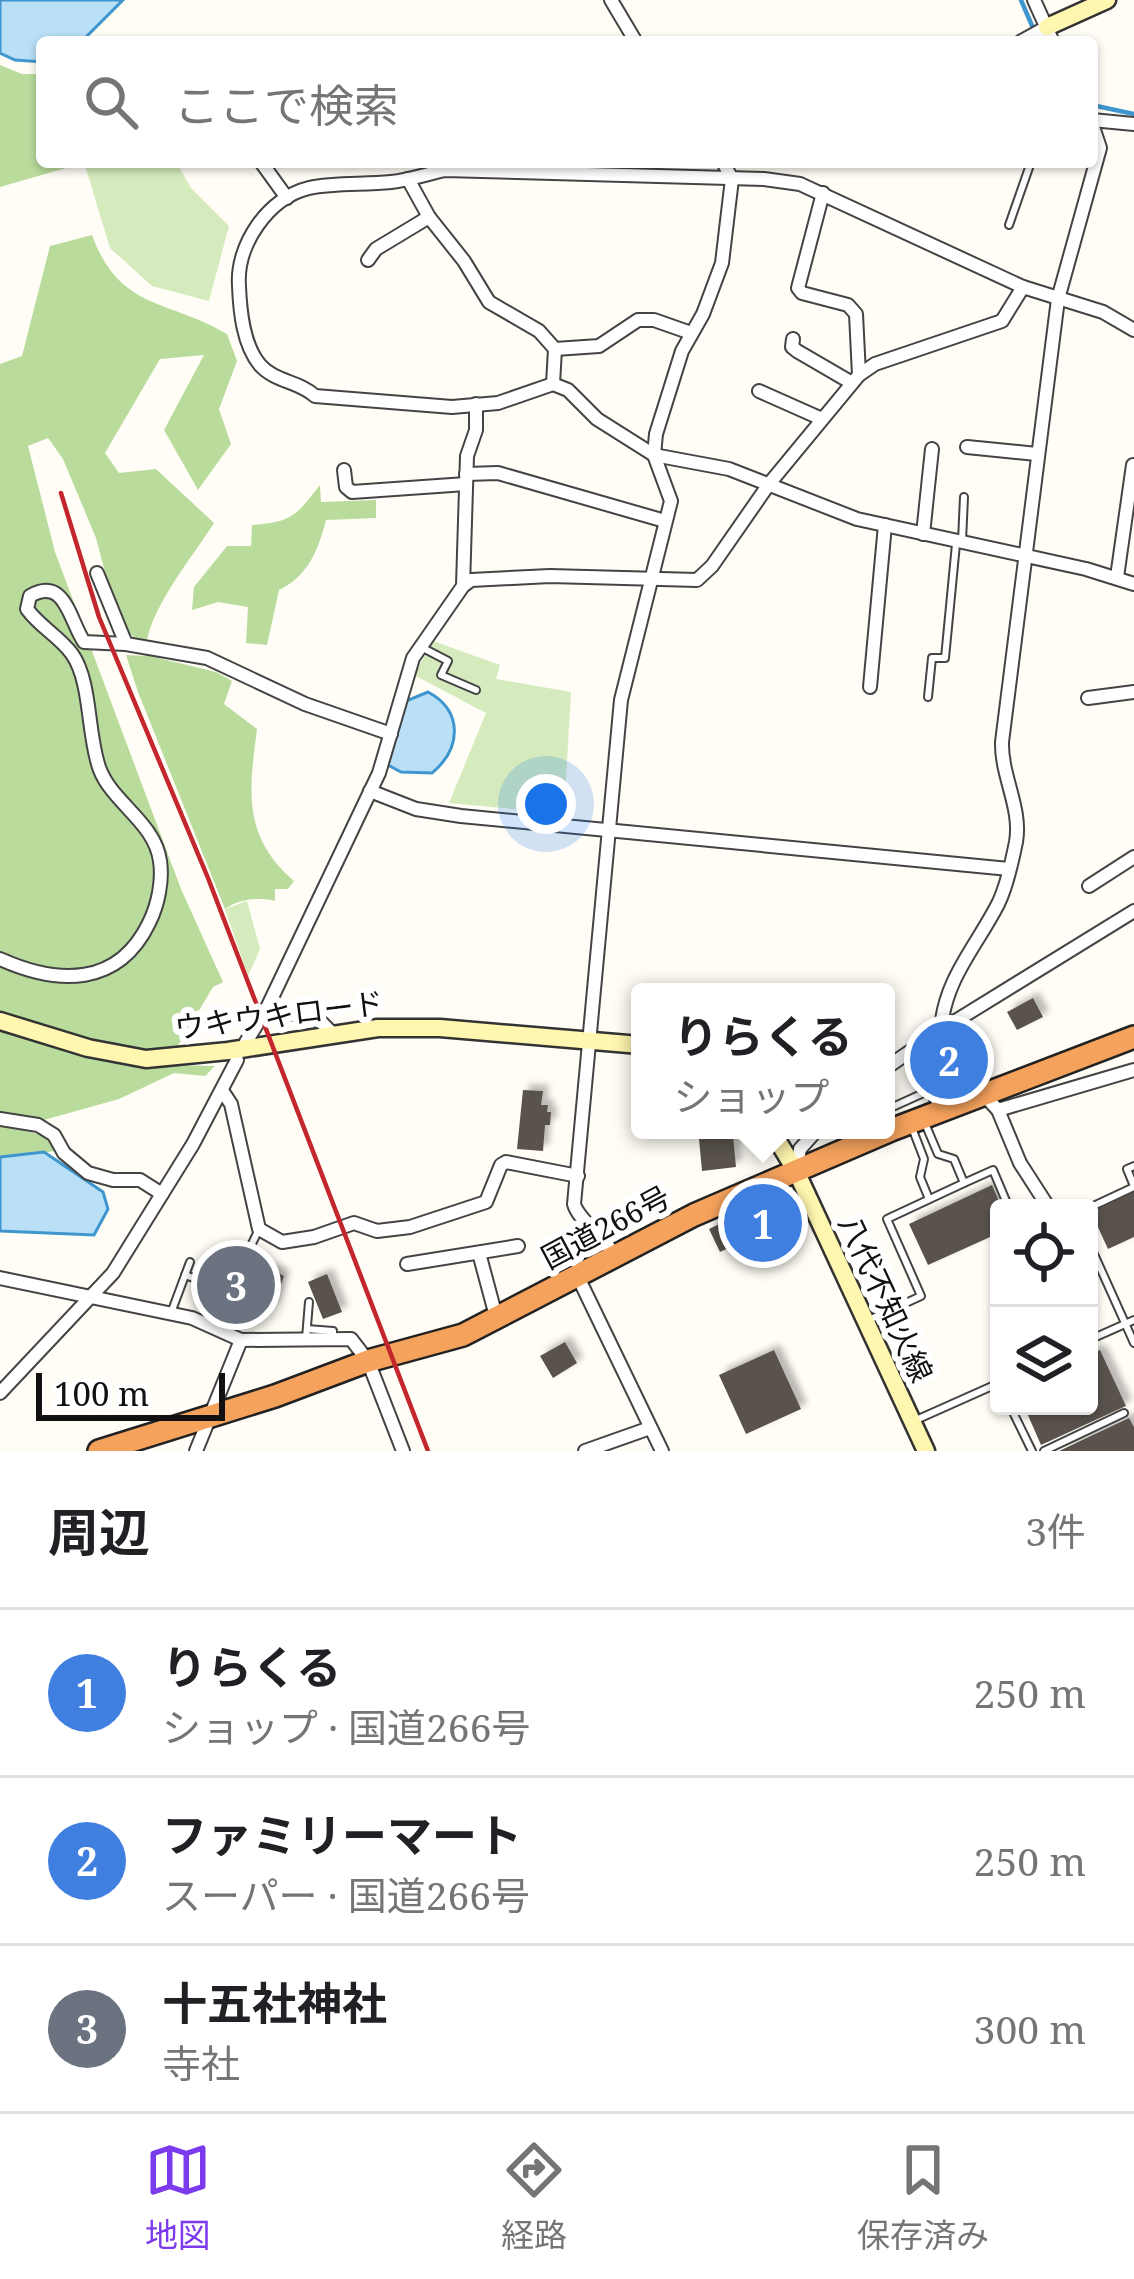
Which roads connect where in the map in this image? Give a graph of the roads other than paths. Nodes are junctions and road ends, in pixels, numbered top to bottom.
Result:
1 (611, 0) edge
2 (1034, 0) edge
3 (1107, 0) edge
4 (632, 36) edge
5 (1038, 36) edge
6 (1134, 124) edge
7 (1098, 128) edge
8 (265, 168) edge
9 (726, 168) edge
10 (794, 168) edge
11 (1029, 168) edge
12 (1094, 168) edge
13 (408, 179) junction
14 (732, 179) junction
15 (793, 182) junction
16 (823, 194) junction
17 (287, 198) junction
18 (429, 217) junction
19 (1009, 225) dead end
20 (368, 260) dead end
21 (1023, 287) junction
22 (1058, 299) junction
23 (1134, 330) edge
24 (691, 333) junction
25 (793, 339) dead end
26 (555, 350) junction
27 (855, 379) junction
28 (554, 385) junction
29 (759, 391) dead end
30 (476, 404) junction
31 (822, 419) junction
32 (967, 447) dead end
33 (932, 449) dead end
34 (1037, 454) junction
35 (654, 455) junction
36 (1133, 465) edge
37 (344, 470) dead end
38 (466, 479) junction
39 (769, 484) junction
40 (964, 497) dead end
41 (665, 521) junction
42 (885, 525) junction
43 (923, 534) junction
44 (959, 541) junction
45 (1025, 556) junction
46 (97, 573) dead end
47 (1118, 577) junction
48 (652, 579) junction
49 (1134, 584) edge
50 (463, 586) junction
51 (126, 644) junction
52 (421, 647) junction
53 (870, 687) dead end
54 (476, 690) dead end
55 (1134, 692) edge
56 (928, 697) dead end
57 (1088, 698) dead end
58 (392, 734) junction
59 (370, 791) junction
60 (609, 830) junction
61 (1132, 863) edge
62 (1010, 869) junction
63 (1089, 886) dead end
64 (1134, 911) edge
65 (0, 959) edge
66 (267, 1008) junction
67 (0, 1021) edge
68 (946, 1026) junction
69 (332, 1033) junction
70 (1134, 1037) edge
71 (591, 1039) junction
72 (246, 1042) dead end
73 (631, 1044) edge
74 (909, 1051) junction
75 (237, 1060) dead end
76 (895, 1061) edge
77 (1134, 1070) edge
78 (928, 1090) junction
79 (223, 1092) junction
80 (991, 1102) junction
81 (906, 1118) edge
82 (0, 1119) edge
83 (776, 1139) edge
84 (809, 1139) edge
85 (862, 1139) edge
86 (1134, 1166) edge
87 (796, 1171) junction
88 (578, 1176) junction
89 (964, 1184) junction
90 (1134, 1186) edge
91 (162, 1194) junction
92 (929, 1199) junction
93 (1006, 1199) edge
94 (1043, 1199) edge
95 (1098, 1204) edge
96 (259, 1229) junction
97 (518, 1246) dead end
98 (248, 1252) dead end
99 (479, 1253) junction
100 (615, 1256) junction
101 (1098, 1260) edge
102 (190, 1262) dead end
103 (407, 1264) dead end
104 (185, 1275) junction
105 (578, 1277) junction
106 (0, 1278) edge
107 (227, 1290) dead end
108 (90, 1297) junction
109 (309, 1302) dead end
110 (171, 1313) junction
111 (497, 1320) junction
112 (865, 1322) junction
113 (1130, 1322) edge
114 (306, 1333) junction
115 (1098, 1336) edge
116 (241, 1340) junction
117 (1134, 1342) edge
118 (368, 1360) junction
119 (990, 1387) edge
120 (0, 1394) edge
121 (1124, 1413) dead end
122 (1014, 1415) edge
123 (212, 1417) junction
124 (913, 1421) junction
125 (650, 1428) junction
126 (99, 1451) edge
127 (196, 1451) edge
128 (403, 1451) edge
129 (585, 1451) edge
130 (662, 1451) edge
131 (926, 1451) edge
132 (1032, 1451) edge
133 (1044, 1451) edge

1 - 4 street
2 - 5 street
3 - 5 street
6 - 7 street
8 - 17 street
9 - 14 street
10 - 15 street
11 - 19 lane
12 - 22 street
13 - 14 street
13 - 17 street
13 - 18 street
14 - 15 street
14 - 24 street
15 - 16 street
16 - 21 street
16 - 27 street
17 - 30 street
18 - 20 street
18 - 26 street
21 - 22 street
21 - 27 street
22 - 23 street
22 - 34 street
24 - 26 street
24 - 35 street
25 - 27 street
26 - 28 street
27 - 31 street
28 - 30 street
28 - 35 street
29 - 31 street
30 - 38 street
31 - 39 street
32 - 34 street
33 - 43 street
34 - 45 street
35 - 39 street
35 - 41 street
36 - 47 street
37 - 38 street
38 - 41 street
38 - 50 street
39 - 42 street
39 - 48 street
40 - 44 lane
41 - 48 street
42 - 43 street
42 - 53 street
43 - 44 street
44 - 45 street
44 - 56 lane
45 - 47 street
45 - 62 street
46 - 51 street
47 - 49 street
48 - 50 street
48 - 60 street
50 - 52 street
51 - 58 street
51 - 65 street
52 - 54 lane
52 - 58 street
55 - 57 street
58 - 59 street
59 - 60 street
59 - 66 street
60 - 62 street
60 - 71 street
61 - 63 street
62 - 68 street
64 - 68 street
66 - 69 street
66 - 72 street
67 - 69 street, ウキウキロード
68 - 74 street
68 - 80 street
69 - 71 street, ウキウキロード
70 - 80 highway, 国道266号
71 - 73 street, ウキウキロード
71 - 88 street
74 - 76 street
74 - 78 lane
75 - 79 street
77 - 80 street
78 - 81 lane
78 - 81 lane
79 - 91 street
79 - 96 street
80 - 81 highway, 国道266号
80 - 94 street
81 - 89 lane
81 - 92 lane
82 - 91 street
83 - 87 street
84 - 87 street
85 - 87 highway, 国道266号
86 - 90 lane
87 - 100 highway, 国道266号
87 - 112 street, 八代不知火線
88 - 96 street
88 - 100 street
89 - 92 lane
89 - 93 lane
90 - 95 lane
91 - 108 street
92 - 112 lane
96 - 98 lane
97 - 99 street
99 - 103 street
99 - 111 street
100 - 105 highway, 国道266号
101 - 113 lane
102 - 104 lane
104 - 107 lane
104 - 110 lane
105 - 111 highway, 国道266号
105 - 125 street
106 - 108 street
108 - 110 street
108 - 120 street
109 - 114 lane
110 - 116 street
111 - 118 highway, 国道266号
112 - 124 street, 八代不知火線
113 - 115 lane
113 - 117 lane
114 - 116 street
114 - 118 street
116 - 123 street
118 - 123 highway, 国道266号
118 - 128 street
119 - 124 lane
121 - 133 lane
122 - 132 lane
123 - 126 highway, 国道266号
123 - 127 street
124 - 131 street, 八代不知火線
125 - 129 street
125 - 130 street

